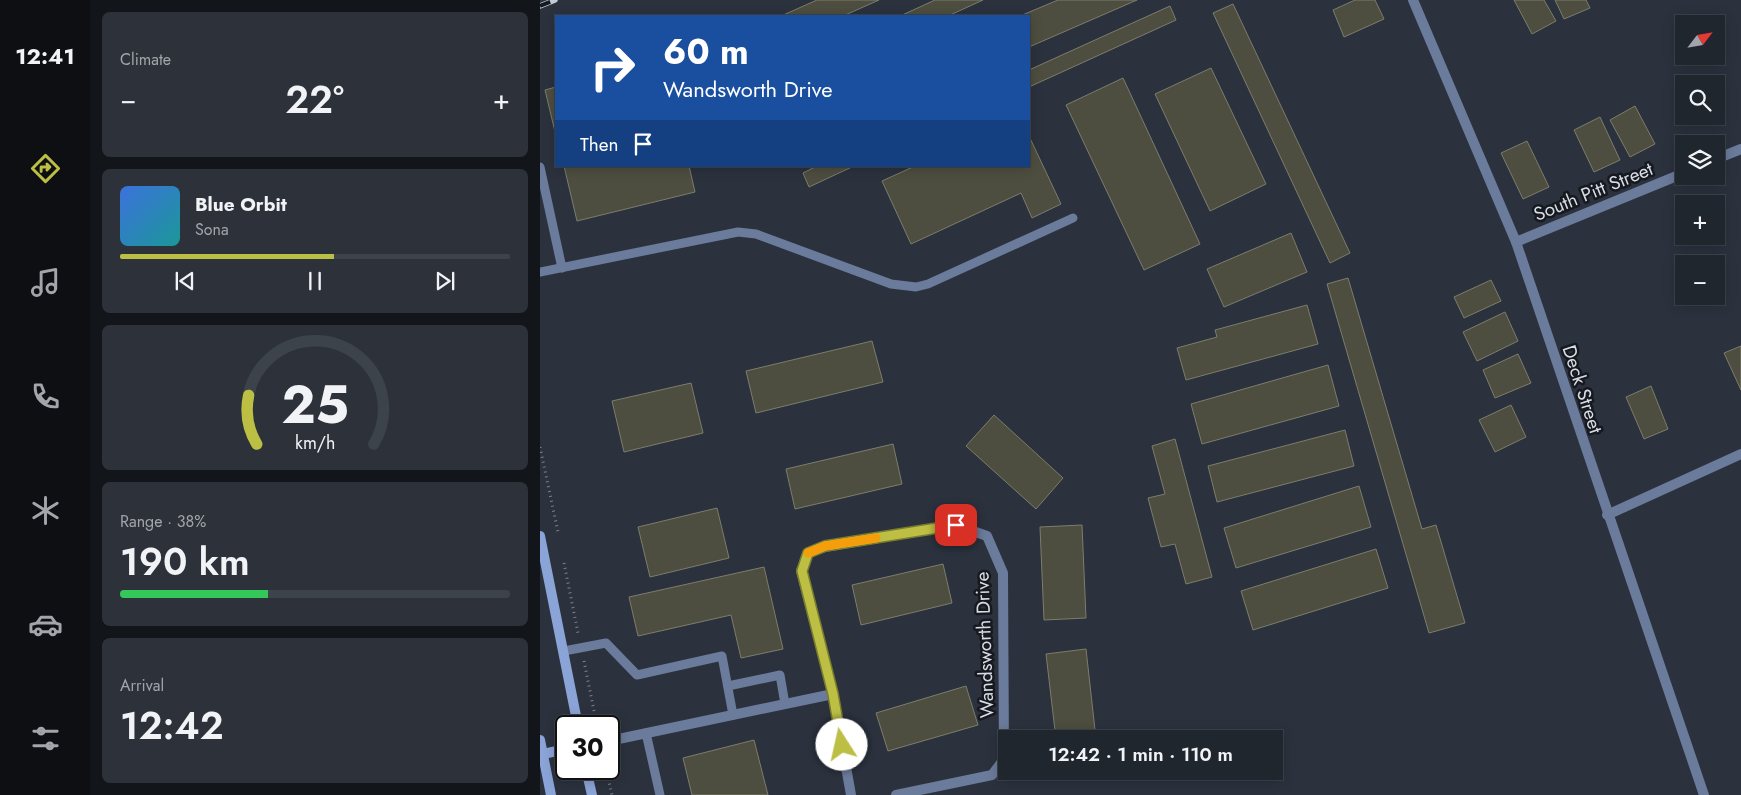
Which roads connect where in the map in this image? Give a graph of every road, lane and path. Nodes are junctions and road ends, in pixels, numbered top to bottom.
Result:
1 (1416, 1) edge
2 (1741, 149) edge
3 (1725, 155) edge
4 (540, 167) edge
5 (1675, 177) edge
6 (1073, 218) dead end
7 (1516, 242) junction
8 (562, 268) junction
9 (540, 272) edge
10 (540, 447) edge
11 (1741, 454) edge
12 (1607, 515) junction
13 (540, 536) edge
14 (560, 542) dead end
15 (564, 562) dead end
16 (580, 638) dead end
17 (564, 651) junction
18 (584, 664) dead end
19 (728, 686) junction
20 (833, 694) junction
21 (784, 704) junction
22 (576, 715) edge
23 (595, 715) edge
24 (733, 715) junction
25 (646, 733) junction
26 (620, 739) edge
27 (540, 740) edge
28 (555, 751) edge
29 (543, 754) junction
30 (589, 780) edge
31 (609, 780) edge
32 (551, 795) edge
33 (592, 795) edge
34 (612, 795) edge
35 (660, 795) edge
36 (851, 795) edge
37 (896, 795) edge
38 (1704, 795) edge

1 - 7 street, Deck Street
2 - 3 street
4 - 8 lane
5 - 7 street, South Pitt Street
6 - 8 lane
7 - 12 street, Deck Street
8 - 9 lane
10 - 14 path
11 - 12 street
12 - 38 street, Deck Street
13 - 17 main road
15 - 16 path
17 - 19 lane
17 - 22 main road
18 - 23 path
19 - 21 lane
19 - 24 lane
20 - 21 street
20 - 36 street, Wandsworth Drive
20 - 37 street, Wandsworth Drive
21 - 24 street
24 - 25 street
25 - 26 street
25 - 35 lane
27 - 29 main road
28 - 29 main road
29 - 32 main road
30 - 33 main road
31 - 34 path

